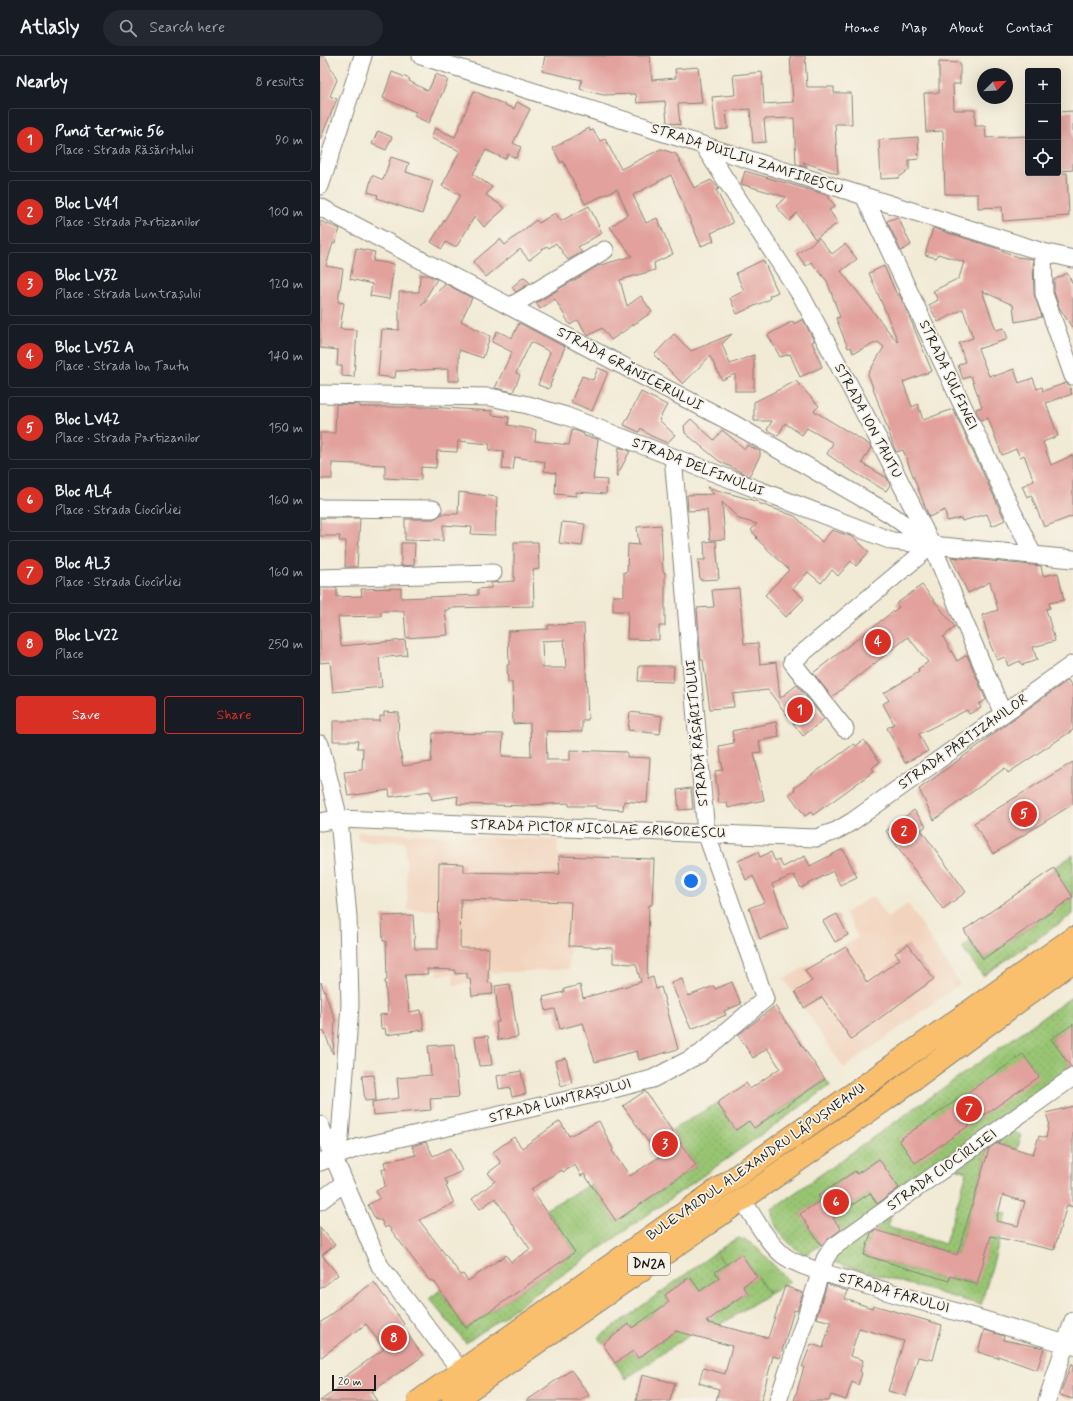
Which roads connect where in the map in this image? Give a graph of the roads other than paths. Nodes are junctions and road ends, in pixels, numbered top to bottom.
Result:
1 (363, 56) edge
2 (421, 56) edge
3 (703, 145) junction
4 (320, 186) edge
5 (864, 196) junction
6 (320, 207) edge
7 (605, 250) dead end
8 (1043, 252) junction
9 (1073, 259) edge
10 (510, 306) junction
11 (1073, 376) edge
12 (320, 394) edge
13 (673, 457) junction
14 (320, 508) edge
15 (433, 509) dead end
16 (932, 545) junction
17 (1033, 555) junction
18 (1073, 558) edge
19 (493, 573) dead end
20 (320, 578) edge
21 (1073, 664) edge
22 (1003, 714) junction
23 (845, 729) dead end
24 (320, 744) edge
25 (339, 819) junction
26 (853, 820) joint
27 (320, 822) edge
28 (706, 833) junction
29 (1073, 938) edge
30 (1073, 961) edge
31 (765, 999) joint
32 (1073, 1077) edge
33 (320, 1125) edge
34 (327, 1160) edge
35 (344, 1183) junction
36 (742, 1200) junction
37 (320, 1201) edge
38 (821, 1272) junction
39 (1073, 1321) edge
40 (1069, 1345) edge
41 (461, 1371) junction
42 (418, 1401) edge
43 (453, 1401) edge
44 (778, 1401) edge
45 (1047, 1401) edge

1 - 4 street
2 - 3 street, STRADA DUILIU ZAMFIRESCU
3 - 5 street, STRADA DUILIU ZAMFIRESCU
3 - 16 street, STRADA ION TAUTU
5 - 8 street, STRADA DUILIU ZAMFIRESCU
5 - 17 street, STRADA SULFINEI
6 - 10 street, STRADA GRĂNICERULUI
7 - 10 street
8 - 9 street, STRADA DUILIU ZAMFIRESCU
8 - 11 street
10 - 16 street, STRADA GRĂNICERULUI
12 - 13 street, STRADA DELFINULUI
13 - 16 street, STRADA DELFINULUI
13 - 28 street, STRADA RĂSĂRITULUI
14 - 15 street
16 - 17 street, STRADA DELFINULUI
16 - 22 street, STRADA ION TAUTU
16 - 23 street
17 - 18 street, STRADA DELFINULUI
19 - 20 street
21 - 22 street, STRADA PARTIZANILOR
22 - 26 street, STRADA PARTIZANILOR
24 - 25 street
25 - 27 street, STRADA PICTOR NICOLAE GRIGORESCU
25 - 28 street, STRADA PICTOR NICOLAE GRIGORESCU
25 - 34 street
26 - 28 street, STRADA PICTOR NICOLAE GRIGORESCU
28 - 31 street, STRADA RĂSĂRITULUI
29 - 41 main road, BULEVARDUL ALEXANDRU LĂPUȘNEANU
30 - 36 main road, BULEVARDUL ALEXANDRU LĂPUȘNEANU / DN2A
31 - 34 street, STRADA LUNTRAȘULUI
32 - 38 street, STRADA CIOCÎRLIEI
33 - 34 street
34 - 35 street
35 - 37 street
35 - 41 street
36 - 38 street, STRADA FARULUI
36 - 43 main road, BULEVARDUL ALEXANDRU LĂPUȘNEANU / DN2A
38 - 40 street, STRADA FARULUI
38 - 44 street, STRADA CIOCÎRLIEI
39 - 40 street
40 - 45 street
41 - 42 main road, BULEVARDUL ALEXANDRU LĂPUȘNEANU

